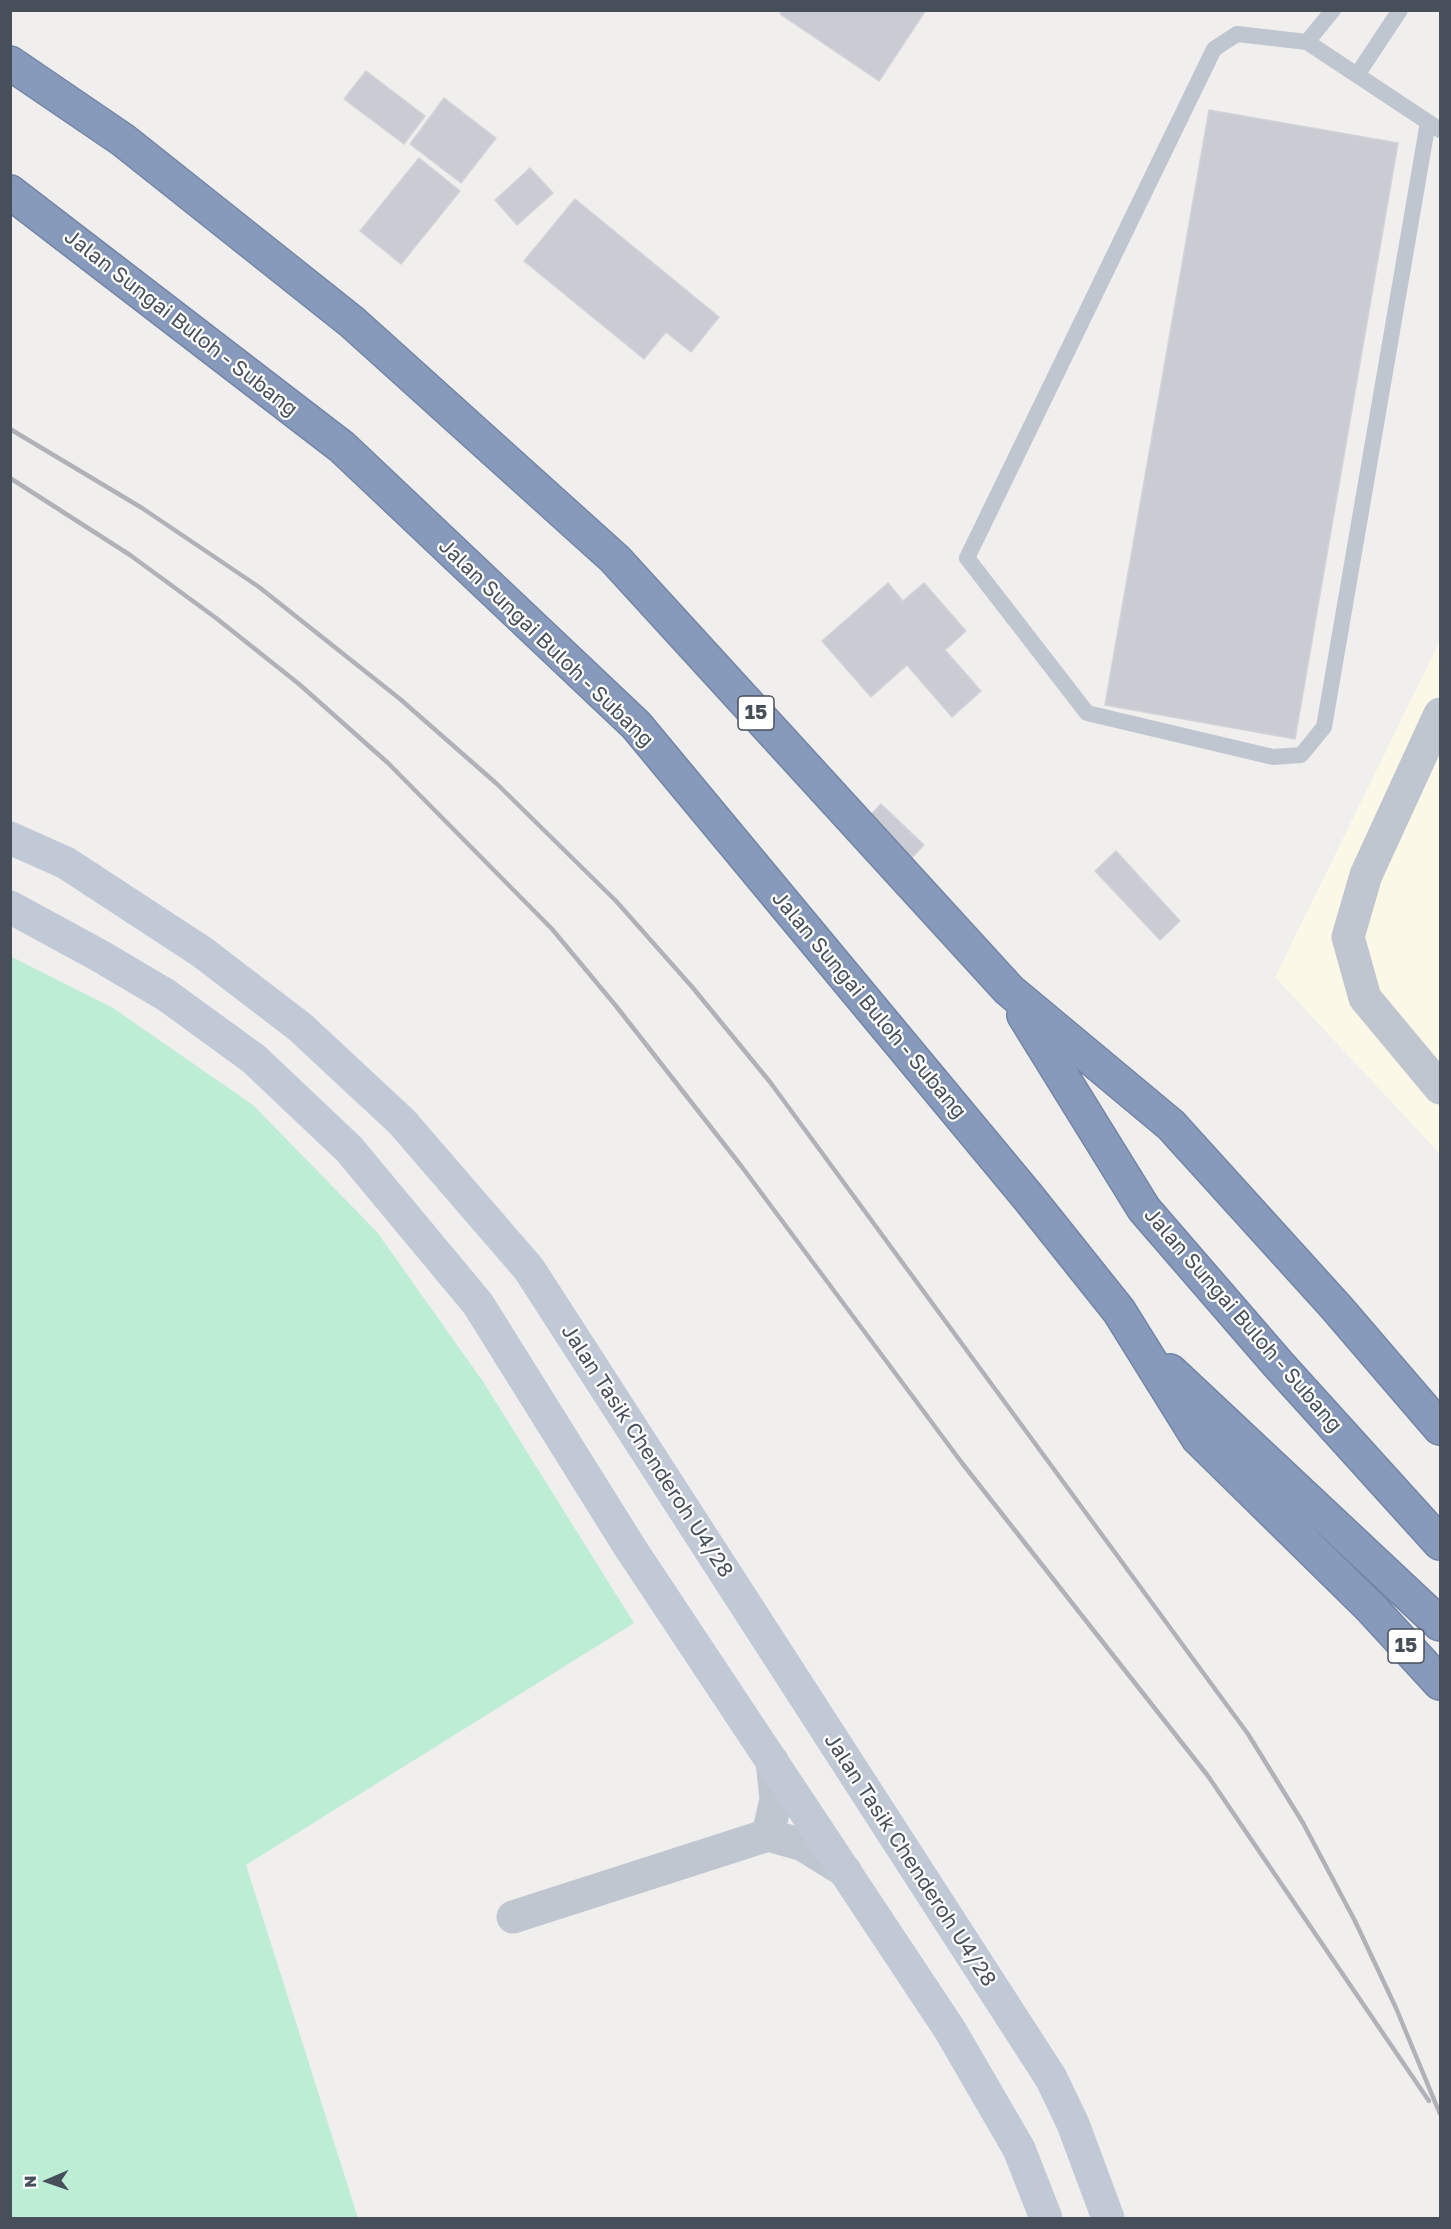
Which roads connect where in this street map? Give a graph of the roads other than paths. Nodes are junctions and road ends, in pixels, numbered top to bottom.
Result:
1 (1333, 10) edge
2 (1400, 10) edge
3 (1306, 42) junction
4 (10, 63) edge
5 (1357, 75) junction
6 (1434, 126) edge
7 (10, 192) edge
8 (1440, 714) edge
9 (10, 838) edge
10 (10, 907) edge
11 (1009, 990) junction
12 (1440, 1088) edge
13 (1119, 1311) junction
14 (1440, 1428) edge
15 (1440, 1543) edge
16 (1440, 1624) edge
17 (1440, 1683) edge
18 (772, 1761) junction
19 (768, 1835) junction
20 (844, 1871) junction
21 (513, 1917) dead end
22 (1041, 2214) edge
23 (1108, 2218) edge

1 - 3 lane
2 - 5 lane
3 - 5 lane
3 - 6 lane
4 - 11 highway, Jalan Sungai Buloh - Subang / 15
5 - 6 lane
7 - 13 highway, Jalan Sungai Buloh - Subang / 15
8 - 12 street
9 - 23 street, Jalan Tasik Chenderoh U4/28
10 - 18 street
11 - 14 highway, Jalan Sungai Buloh - Subang / 15
11 - 15 highway, Jalan Sungai Buloh - Subang
13 - 16 highway, Jalan Sungai Buloh - Subang
13 - 17 highway, Jalan Sungai Buloh - Subang / 15
18 - 19 street
18 - 20 street
19 - 20 street
19 - 21 street
20 - 22 street

